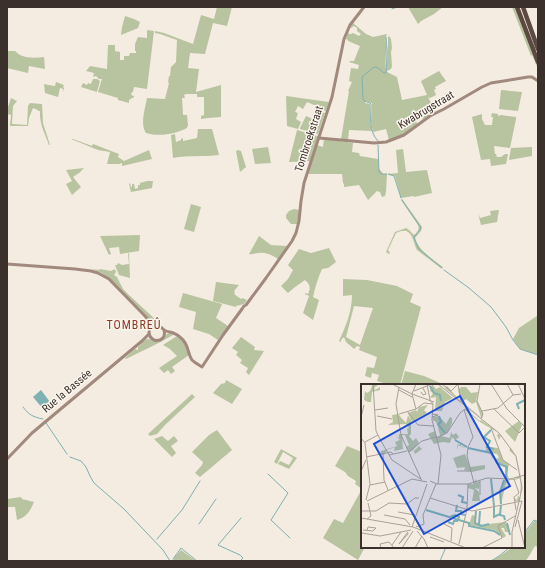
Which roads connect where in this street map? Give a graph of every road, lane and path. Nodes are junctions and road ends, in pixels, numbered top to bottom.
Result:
1 (364, 7) edge
2 (518, 7) edge
3 (523, 7) edge
4 (538, 49) edge
5 (538, 62) edge
6 (538, 80) edge
7 (319, 138) junction
8 (7, 264) edge
9 (148, 320) junction
10 (155, 326) junction
11 (151, 328) junction
12 (164, 330) junction
13 (171, 332) junction
14 (149, 334) junction
15 (164, 335) junction
16 (152, 339) junction
17 (142, 341) junction
18 (7, 459) edge

1 - 7 street, Tombroekstraat
2 - 5 highway
3 - 4 highway
6 - 7 street, Kwabrugstraat
7 - 13 street, Tombroekstraat
8 - 9 street
9 - 10 street
9 - 11 street
10 - 11 street
10 - 12 street
11 - 14 street
12 - 13 street
12 - 15 street
13 - 15 street
14 - 16 street
14 - 17 street, Rue la Bassée
15 - 16 street
16 - 17 street, Rue la Bassée
17 - 18 street, Rue la Bassée

